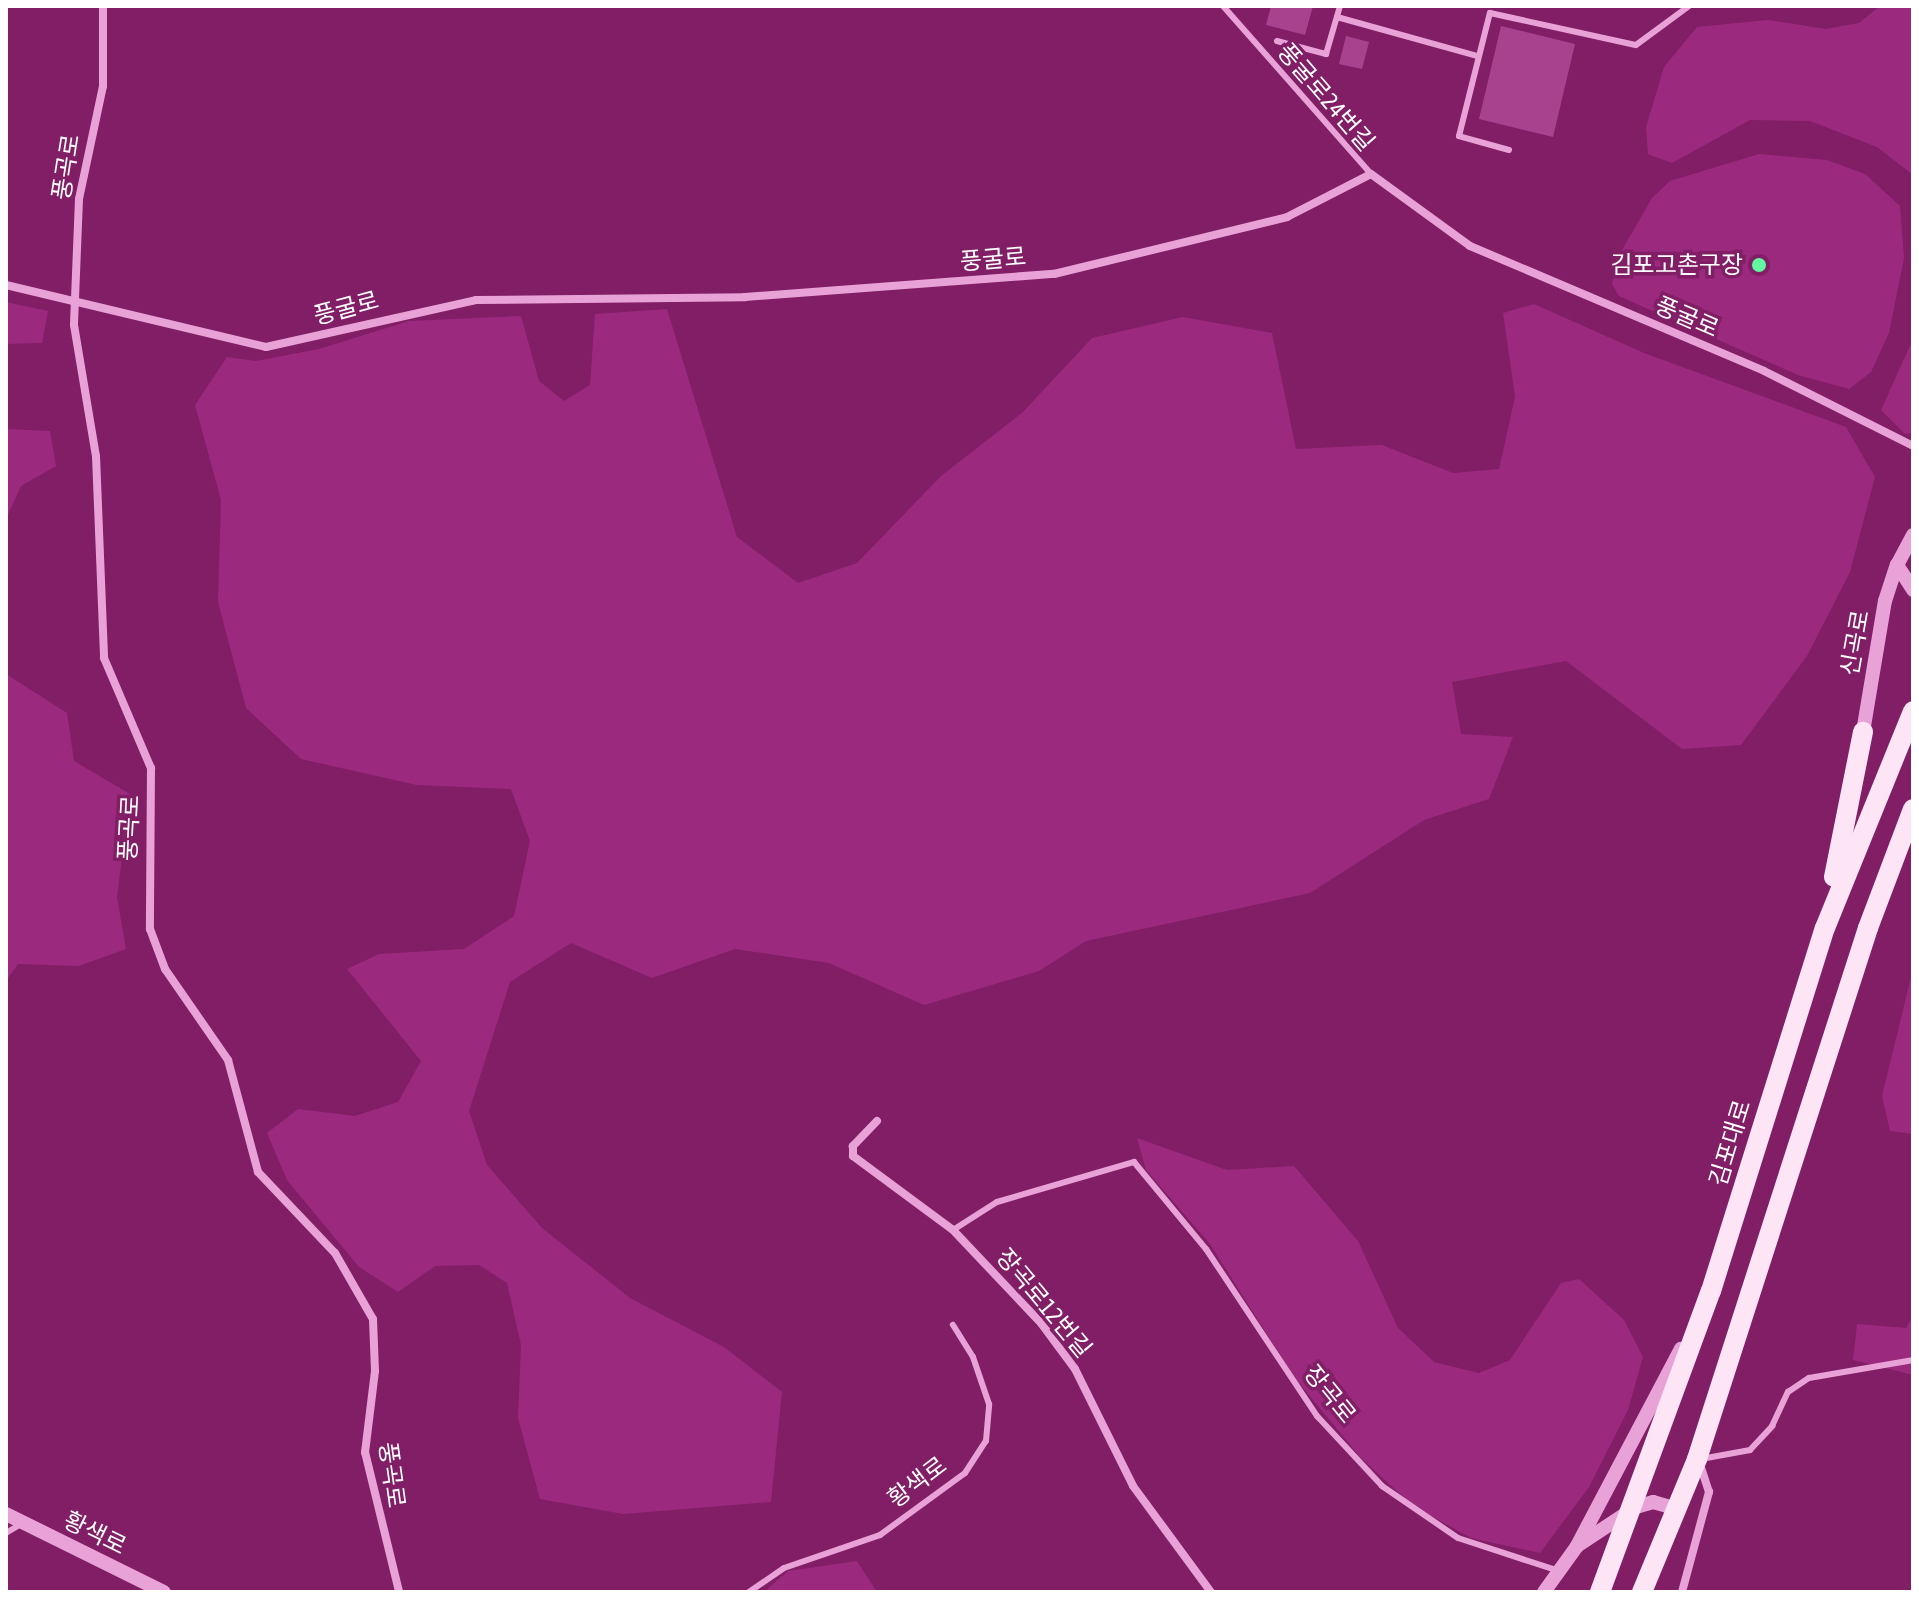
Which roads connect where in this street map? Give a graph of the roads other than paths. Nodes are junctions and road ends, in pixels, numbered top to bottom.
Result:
1 (103, 6) edge
2 (1223, 6) edge
3 (1340, 6) edge
4 (1689, 6) edge
5 (1337, 17) junction
6 (1277, 41) dead end
7 (1478, 56) junction
8 (1509, 150) dead end
9 (1371, 174) junction
10 (6, 285) edge
11 (73, 299) junction
12 (1913, 446) edge
13 (1913, 535) edge
14 (1897, 565) junction
15 (1913, 590) edge
16 (1913, 711) edge
17 (1863, 732) joint
18 (1913, 809) edge
19 (1825, 928) junction
20 (877, 1121) dead end
21 (953, 1230) junction
22 (1711, 1291) junction
23 (953, 1325) dead end
24 (1913, 1360) edge
25 (1697, 1459) junction
26 (1636, 1507) junction
27 (1677, 1509) junction
28 (6, 1514) edge
29 (24, 1522) junction
30 (6, 1533) edge
31 (1577, 1546) junction
32 (1559, 1571) junction
33 (164, 1592) edge
34 (399, 1592) edge
35 (749, 1592) edge
36 (1211, 1592) edge
37 (1544, 1592) edge
38 (1600, 1592) edge
39 (1642, 1592) edge
40 (1682, 1592) edge

1 - 11 street, 풍곡로
2 - 9 lane, 풍굴로24번길
3 - 5 lane
4 - 7 lane
5 - 6 lane
5 - 7 lane
7 - 8 lane
9 - 11 street, 풍굴로
9 - 12 street, 풍굴로
10 - 11 street, 풍굴로
11 - 34 street, 풍곡로
13 - 14 street, 신곡로
14 - 15 street
14 - 17 street, 신곡로
16 - 19 main road, 김포대로
17 - 19 main road
18 - 25 main road
19 - 22 main road, 김포대로
20 - 21 street, 장곡로12번길
21 - 32 lane, 장곡로
21 - 36 street, 장곡로12번길
22 - 26 main road, 김포대로
22 - 31 street
23 - 35 lane, 황색로
24 - 25 lane
25 - 27 main road
25 - 40 street
26 - 27 street
26 - 31 street
26 - 38 main road, 김포대로
27 - 39 main road
28 - 29 street, 황색로
29 - 30 lane
29 - 33 street, 황색로
31 - 32 street
32 - 37 street

